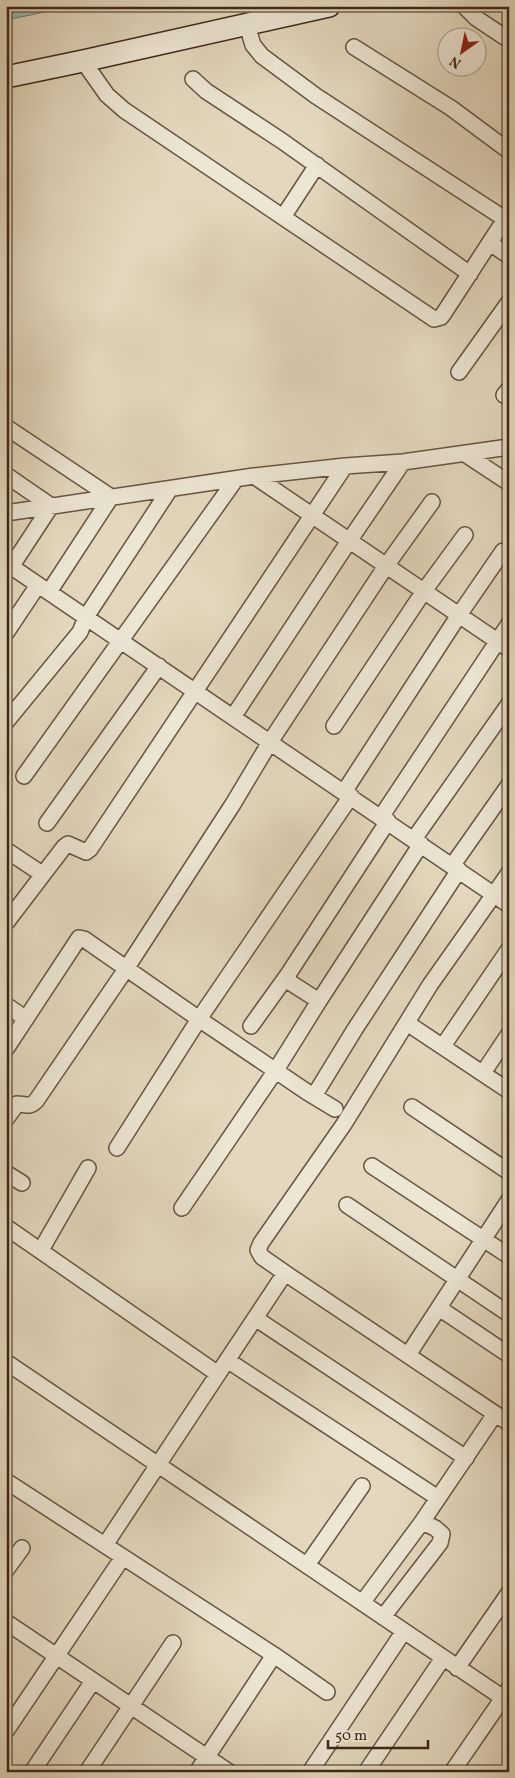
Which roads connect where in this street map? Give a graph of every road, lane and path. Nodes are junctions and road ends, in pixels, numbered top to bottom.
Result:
1 (329, 6) edge
2 (464, 6) edge
3 (247, 25) junction
4 (509, 40) edge
5 (354, 46) dead end
6 (83, 61) junction
7 (6, 77) edge
8 (193, 79) dead end
9 (509, 151) edge
10 (316, 165) junction
11 (507, 216) edge
12 (283, 217) junction
13 (490, 242) junction
14 (509, 256) edge
15 (470, 274) junction
16 (509, 302) edge
17 (460, 372) dead end
18 (6, 427) edge
19 (509, 447) edge
20 (465, 454) junction
21 (403, 462) junction
22 (345, 466) junction
23 (6, 475) edge
24 (254, 476) junction
25 (236, 479) junction
26 (509, 483) edge
27 (170, 489) junction
28 (111, 497) junction
29 (432, 502) dead end
30 (51, 506) junction
31 (6, 513) edge
32 (312, 516) junction
33 (465, 535) dead end
34 (349, 541) junction
35 (503, 551) dead end
36 (8, 565) edge
37 (386, 566) junction
38 (43, 589) junction
39 (424, 592) junction
40 (459, 615) junction
41 (86, 617) junction
42 (509, 624) edge
43 (6, 633) edge
44 (121, 641) junction
45 (503, 645) edge
46 (159, 666) junction
47 (195, 691) junction
48 (509, 704) edge
49 (233, 717) junction
50 (6, 722) edge
51 (334, 726) dead end
52 (270, 742) junction
53 (24, 776) dead end
54 (509, 785) edge
55 (348, 794) junction
56 (384, 819) junction
57 (48, 823) dead end
58 (417, 842) junction
59 (6, 850) edge
60 (456, 868) junction
61 (509, 873) edge
62 (42, 874) junction
63 (494, 895) junction
64 (509, 905) edge
65 (6, 923) edge
66 (509, 949) edge
67 (126, 970) junction
68 (289, 973) junction
69 (319, 1001) junction
70 (6, 1005) edge
71 (26, 1019) junction
72 (199, 1019) junction
73 (407, 1023) junction
74 (251, 1026) dead end
75 (509, 1034) edge
76 (443, 1046) junction
77 (6, 1049) edge
78 (276, 1070) junction
79 (482, 1073) junction
80 (509, 1091) edge
81 (314, 1096) junction
82 (412, 1107) dead end
83 (335, 1109) dead end
84 (6, 1119) edge
85 (117, 1148) dead end
86 (372, 1166) dead end
87 (88, 1168) dead end
88 (509, 1172) edge
89 (6, 1173) edge
90 (22, 1183) dead end
91 (509, 1200) edge
92 (347, 1205) dead end
93 (182, 1208) dead end
94 (6, 1226) edge
95 (484, 1239) junction
96 (41, 1250) junction
97 (509, 1256) edge
98 (285, 1273) junction
99 (457, 1280) junction
100 (439, 1308) junction
101 (509, 1314) edge
102 (256, 1318) junction
103 (408, 1355) junction
104 (509, 1355) edge
105 (227, 1360) junction
106 (6, 1362) edge
107 (218, 1374) junction
108 (495, 1414) junction
109 (509, 1423) edge
110 (466, 1458) junction
111 (157, 1464) junction
112 (362, 1486) dead end
113 (8, 1487) edge
114 (438, 1498) junction
115 (422, 1522) junction
116 (105, 1545) junction
117 (22, 1548) dead end
118 (123, 1557) junction
119 (306, 1565) junction
120 (6, 1570) edge
121 (509, 1594) edge
122 (362, 1603) junction
123 (383, 1617) junction
124 (6, 1622) edge
125 (404, 1631) junction
126 (173, 1643) dead end
127 (274, 1655) junction
128 (56, 1656) junction
129 (443, 1658) junction
130 (457, 1668) junction
131 (94, 1681) junction
132 (327, 1692) dead end
133 (507, 1696) edge
134 (131, 1706) junction
135 (6, 1731) edge
136 (206, 1757) junction
137 (91, 1770) edge
138 (459, 1770) edge
139 (32, 1772) edge
140 (197, 1772) edge
141 (229, 1772) edge
142 (310, 1772) edge
143 (366, 1772) edge

1 - 3 street
2 - 4 street
3 - 6 street
3 - 11 street
5 - 9 street
6 - 7 street
6 - 12 street
8 - 10 street
10 - 12 street
10 - 15 street
11 - 13 street
12 - 15 street
13 - 14 street
13 - 15 street
16 - 17 street
18 - 28 street
19 - 20 street
20 - 21 street
20 - 26 street
21 - 22 street
21 - 34 street
22 - 24 street
22 - 32 street
23 - 30 street
24 - 25 street
24 - 32 street
25 - 27 street
25 - 44 street
27 - 28 street
27 - 41 street
28 - 30 street
28 - 38 street
29 - 37 street
30 - 31 street
30 - 36 street
32 - 34 street
32 - 47 street
33 - 39 street
34 - 37 street
34 - 49 street
35 - 40 street
36 - 38 street
37 - 39 street
37 - 52 street
38 - 41 street
38 - 43 street
39 - 40 street
39 - 51 street
40 - 45 street
40 - 55 street
41 - 44 street
41 - 50 street
42 - 45 street
44 - 46 street
44 - 53 street
45 - 56 street
46 - 47 street
46 - 57 street
47 - 49 street
47 - 62 street
48 - 58 street
49 - 52 street
52 - 55 street
52 - 67 street
54 - 60 street
55 - 56 street
55 - 72 street
56 - 58 street
56 - 68 street
58 - 60 street
58 - 69 street
59 - 62 street
60 - 63 street
60 - 81 street
61 - 63 street
62 - 65 street
63 - 64 street
63 - 73 street
66 - 76 street
67 - 71 street
67 - 72 street
67 - 84 street
68 - 69 street
68 - 74 street
69 - 78 street
70 - 71 street
71 - 77 street
72 - 78 street
72 - 85 street
73 - 76 street
73 - 98 street
75 - 79 street
76 - 79 street
78 - 81 street
78 - 93 street
79 - 80 street
81 - 83 street
82 - 88 street
86 - 95 street
87 - 96 street
89 - 90 street
91 - 95 street
92 - 99 street
94 - 96 street
95 - 97 street
95 - 99 street
96 - 107 street
98 - 102 street
98 - 103 street
99 - 100 street
99 - 101 street
100 - 103 street
100 - 104 street
102 - 105 street
102 - 110 street
103 - 108 street
105 - 107 street
105 - 114 street
106 - 111 street
107 - 111 street
108 - 109 street
108 - 110 street
110 - 114 street
111 - 116 street
111 - 119 street
112 - 119 street
113 - 116 street
114 - 115 street
115 - 122 street
115 - 123 street
116 - 118 street
117 - 120 street
118 - 127 street
118 - 128 street
119 - 122 street
121 - 130 street
122 - 123 street
123 - 125 street
124 - 128 street
125 - 129 street
125 - 142 street
126 - 134 street
127 - 132 street
127 - 136 street
128 - 131 street
128 - 135 street
129 - 130 street
129 - 143 street
130 - 133 street
131 - 134 street
131 - 139 street
133 - 138 street
134 - 136 street
134 - 137 street
136 - 140 street
136 - 141 street

